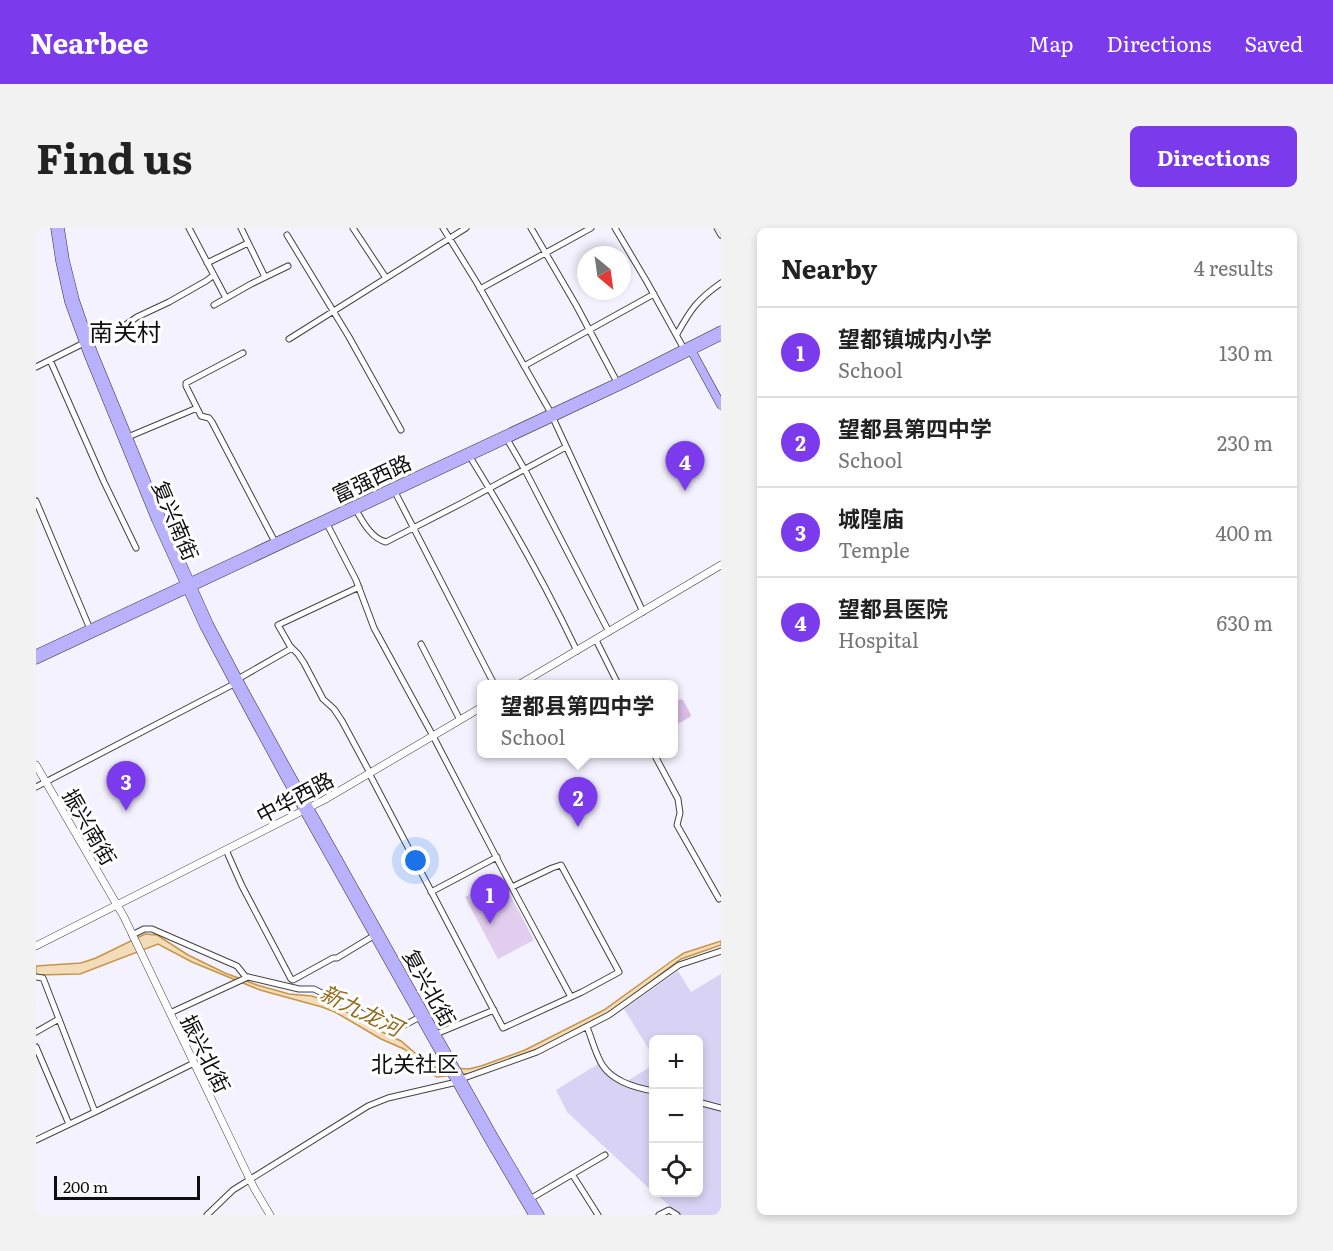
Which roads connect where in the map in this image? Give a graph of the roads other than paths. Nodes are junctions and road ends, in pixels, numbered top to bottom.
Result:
1 (55, 228) edge
2 (60, 228) edge
3 (189, 228) edge
4 (241, 228) edge
5 (353, 228) edge
6 (443, 228) edge
7 (466, 228) edge
8 (531, 228) edge
9 (591, 228) edge
10 (615, 228) edge
11 (717, 228) edge
12 (287, 235) dead end
13 (721, 235) edge
14 (449, 238) junction
15 (248, 243) junction
16 (546, 253) junction
17 (207, 263) junction
18 (288, 266) dead end
19 (214, 275) junction
20 (265, 277) junction
21 (386, 278) junction
22 (721, 283) edge
23 (480, 289) junction
24 (654, 294) junction
25 (226, 298) junction
26 (214, 305) dead end
27 (333, 312) junction
28 (589, 330) junction
29 (721, 330) edge
30 (677, 334) junction
31 (721, 336) edge
32 (289, 339) dead end
33 (87, 342) junction
34 (691, 348) junction
35 (243, 353) dead end
36 (51, 360) junction
37 (525, 366) junction
38 (36, 367) edge
39 (617, 382) junction
40 (721, 396) edge
41 (721, 405) edge
42 (197, 408) junction
43 (552, 416) junction
44 (401, 430) dead end
45 (128, 437) junction
46 (507, 440) junction
47 (566, 447) junction
48 (471, 457) junction
49 (524, 470) junction
50 (489, 488) junction
51 (395, 492) junction
52 (36, 501) edge
53 (356, 510) junction
54 (327, 524) junction
55 (413, 528) junction
56 (275, 542) junction
57 (136, 548) dead end
58 (721, 565) edge
59 (188, 586) junction
60 (359, 586) junction
61 (643, 612) junction
62 (90, 629) junction
63 (609, 632) junction
64 (596, 640) junction
65 (421, 644) dead end
66 (292, 648) junction
67 (577, 651) junction
68 (36, 654) edge
69 (36, 660) edge
70 (492, 680) edge
71 (527, 680) edge
72 (616, 680) edge
73 (236, 682) junction
74 (477, 710) edge
75 (460, 720) junction
76 (433, 736) junction
77 (657, 758) edge
78 (36, 765) edge
79 (370, 773) junction
80 (46, 782) junction
81 (36, 787) edge
82 (307, 809) junction
83 (226, 850) junction
84 (497, 857) junction
85 (512, 887) junction
86 (431, 892) junction
87 (718, 899) dead end
88 (117, 904) junction
89 (375, 935) junction
90 (133, 936) junction
91 (36, 946) edge
92 (721, 951) edge
93 (246, 977) junction
94 (36, 978) edge
95 (571, 997) junction
96 (494, 1010) junction
97 (170, 1013) junction
98 (420, 1017) junction
99 (59, 1019) junction
100 (587, 1027) junction
101 (36, 1032) edge
102 (436, 1034) junction
103 (36, 1047) edge
104 (194, 1063) junction
105 (451, 1066) junction
106 (458, 1079) junction
107 (649, 1090) edge
108 (703, 1103) edge
109 (721, 1108) edge
110 (95, 1112) junction
111 (69, 1124) junction
112 (36, 1140) edge
113 (605, 1155) dead end
114 (572, 1174) junction
115 (250, 1179) junction
116 (530, 1199) junction
117 (207, 1215) edge
118 (270, 1215) edge
119 (533, 1215) edge
120 (540, 1215) edge
121 (598, 1215) edge
122 (659, 1215) edge
123 (677, 1215) edge

1 - 33 main road, 复兴南街
2 - 33 main road, 复兴南街
3 - 17 street
4 - 15 street
5 - 21 street
6 - 14 street
7 - 14 street
8 - 16 street
9 - 16 street
10 - 24 street
11 - 13 street
12 - 27 street
14 - 21 street
14 - 23 street
15 - 17 street
15 - 20 street
16 - 23 street
16 - 28 street
17 - 19 street
18 - 20 street
19 - 25 street
19 - 33 street
20 - 25 street
21 - 27 street
22 - 30 street
23 - 37 street
24 - 28 street
24 - 30 street
25 - 26 street
27 - 32 street
27 - 44 street
28 - 37 street
28 - 39 street
29 - 34 main road, 富强西路
30 - 34 street
31 - 34 main road, 富强西路
33 - 36 street
33 - 45 main road, 复兴南街
33 - 59 main road, 复兴南街
34 - 39 main road, 富强西路
34 - 40 main road
34 - 41 main road
34 - 43 main road, 富强西路
35 - 42 street
36 - 38 street
36 - 57 street
37 - 43 street
39 - 43 main road, 富强西路
42 - 45 street
42 - 56 street
43 - 46 main road, 富强西路
43 - 47 street
43 - 56 main road, 富强西路
45 - 59 main road, 复兴南街
46 - 48 main road, 富强西路
46 - 49 street
47 - 49 street
47 - 61 street
48 - 50 street
48 - 51 main road, 富强西路
49 - 50 street
49 - 63 street
50 - 55 street
50 - 67 street
51 - 53 main road, 富强西路
51 - 55 street
52 - 62 street
53 - 54 main road, 富强西路
53 - 55 street
54 - 59 main road, 富强西路
54 - 60 street
55 - 70 street
56 - 59 main road, 富强西路
58 - 61 street
59 - 62 main road, 富强西路
59 - 69 main road, 富强西路
59 - 73 main road, 复兴南街
60 - 66 street
60 - 76 street
61 - 63 street
62 - 68 main road, 富强西路
63 - 64 street
64 - 67 street
64 - 72 street
65 - 75 street
66 - 73 street
66 - 79 street
67 - 71 street
73 - 80 street
73 - 82 main road, 复兴南街
74 - 75 street, 中华西路
75 - 76 street, 中华西路
76 - 79 street, 中华西路
76 - 84 street
77 - 87 street
78 - 80 street, 振兴南街
79 - 82 street, 中华西路
79 - 86 street
80 - 81 street
80 - 88 street, 振兴南街
82 - 83 street, 中华西路
82 - 89 main road, 复兴北街
82 - 102 main road, 复兴北街
83 - 88 street, 中华西路
83 - 89 street
84 - 85 street
84 - 86 street
85 - 95 street
85 - 95 street
86 - 96 street
88 - 90 street, 振兴北街
88 - 91 street, 中华西路
89 - 98 main road, 复兴北街
90 - 93 street
90 - 97 street, 振兴北街
92 - 100 street
93 - 97 street
93 - 98 street
94 - 99 street
95 - 96 street
96 - 102 street
97 - 104 street, 振兴北街
98 - 105 main road, 复兴北街
99 - 101 street
99 - 110 street
100 - 106 street
100 - 107 street
102 - 105 main road, 复兴北街
103 - 111 street
104 - 110 street
104 - 115 street, 振兴北街
105 - 106 main road, 复兴北街
106 - 115 street
106 - 116 main road, 复兴北街
106 - 119 main road, 复兴北街
108 - 109 street
110 - 111 street
111 - 112 street
113 - 114 street
114 - 116 street
114 - 121 street
115 - 117 street
115 - 118 street, 振兴北街
116 - 120 main road, 复兴北街
122 - 123 street

